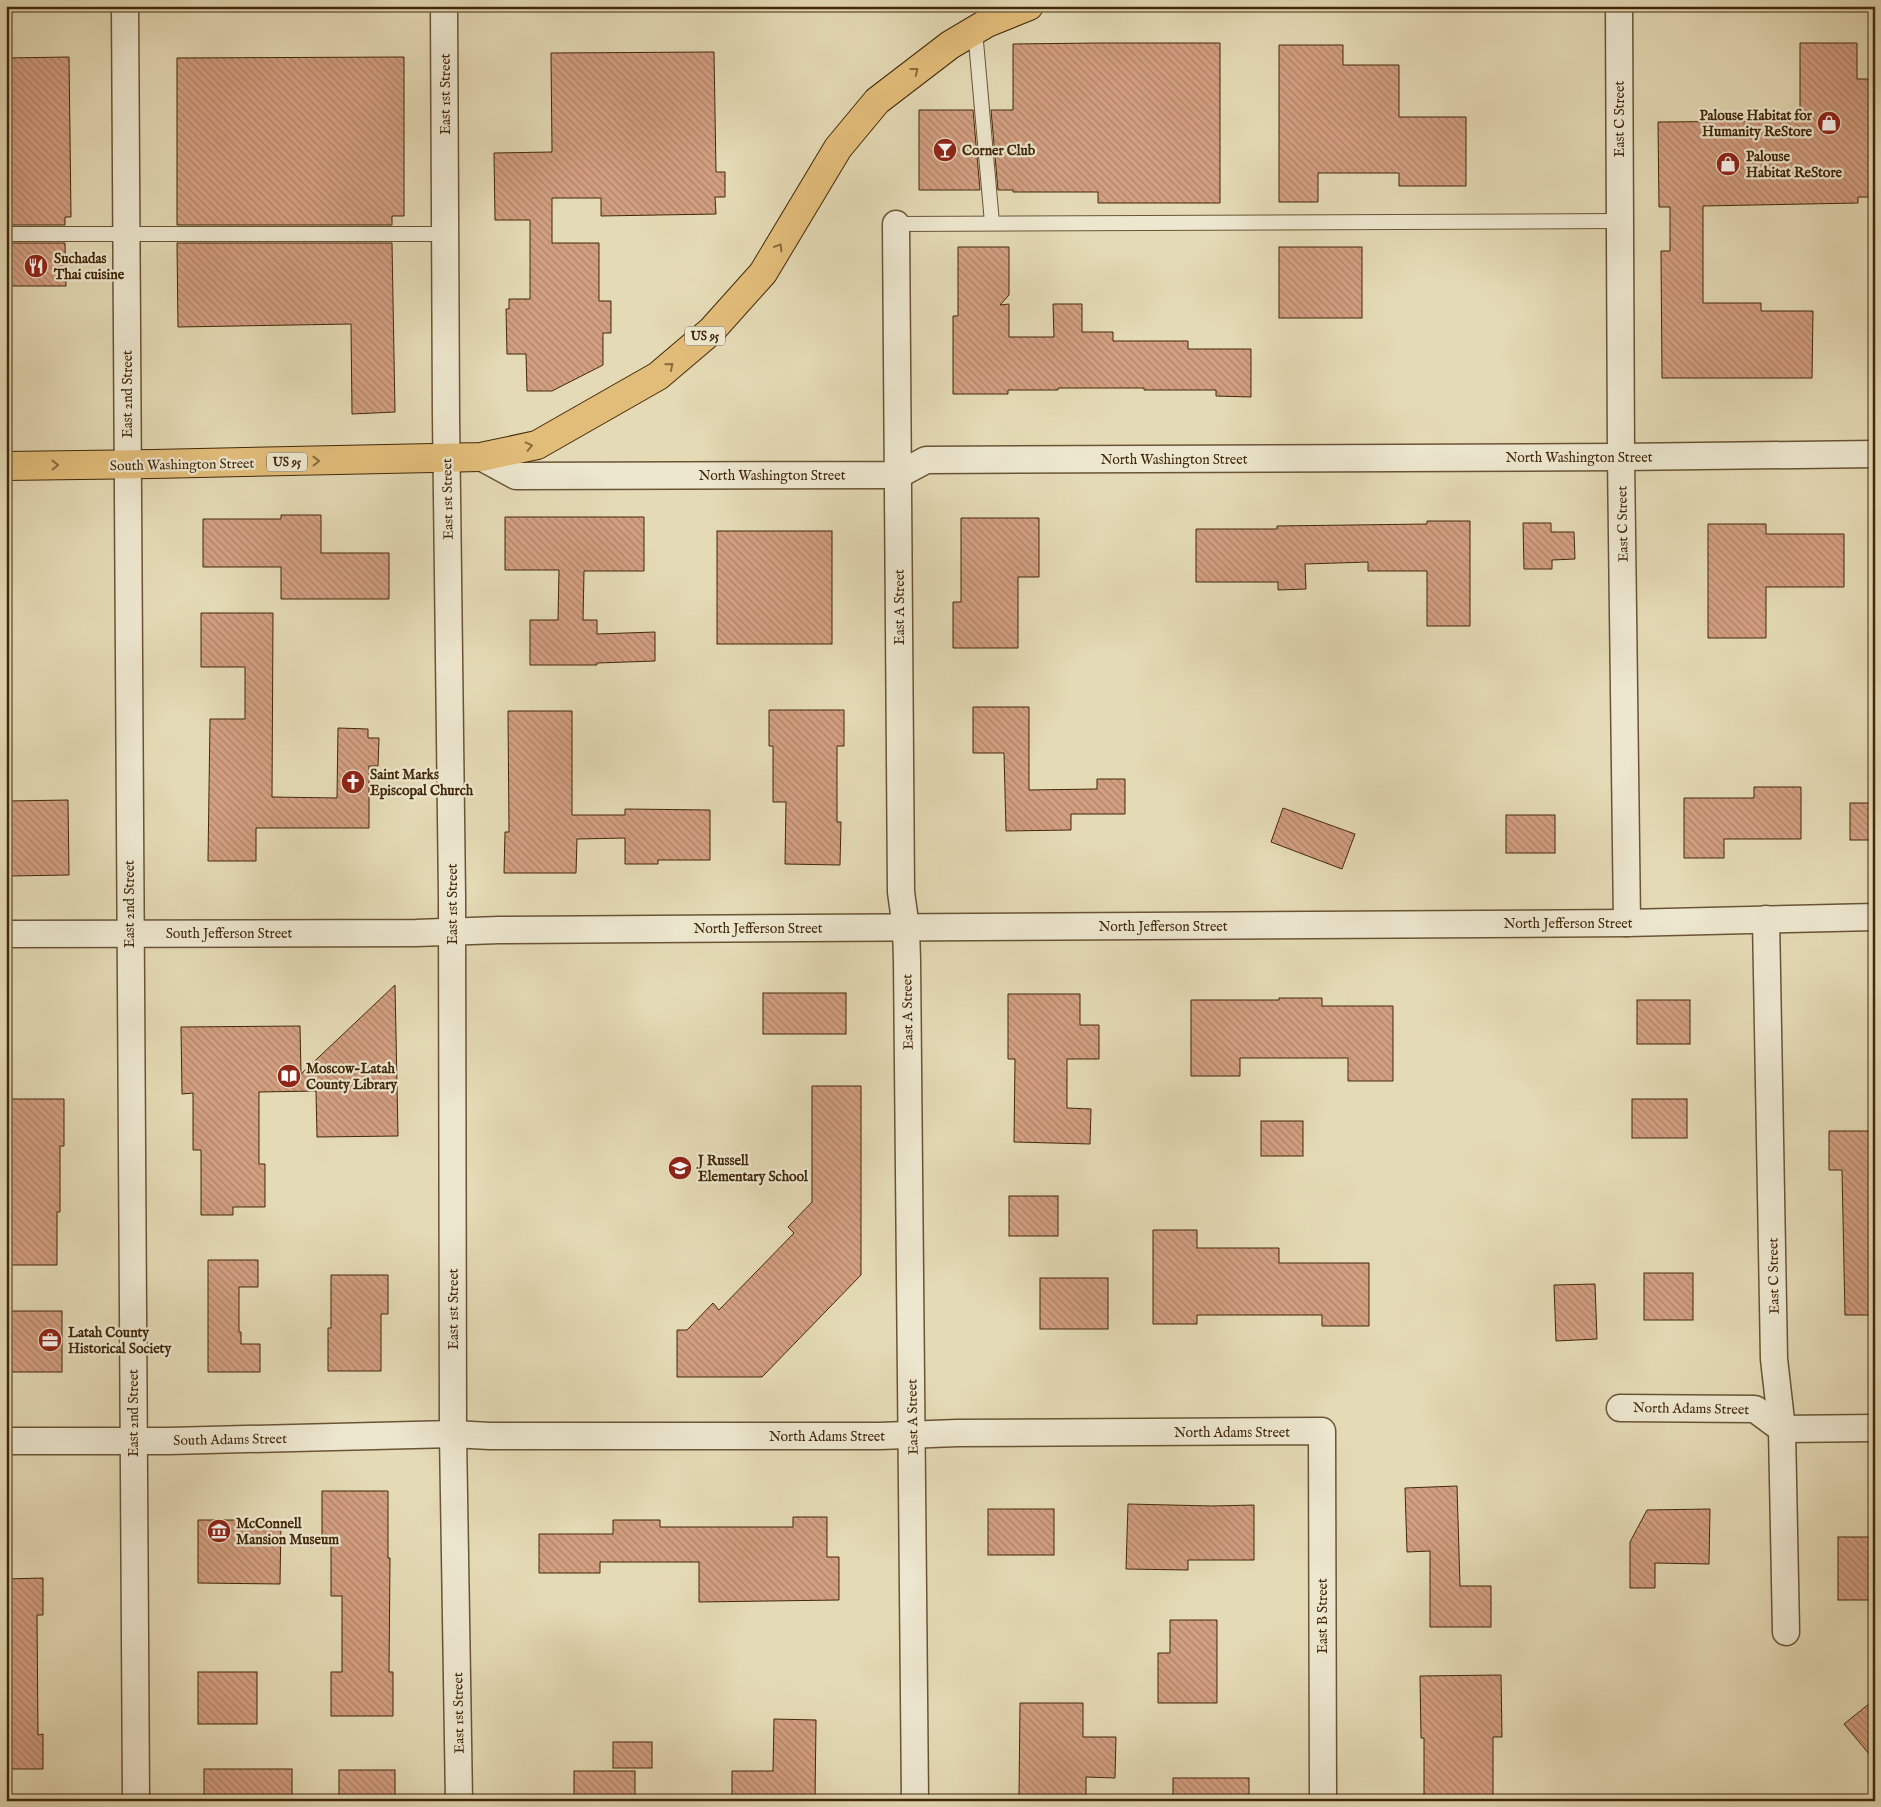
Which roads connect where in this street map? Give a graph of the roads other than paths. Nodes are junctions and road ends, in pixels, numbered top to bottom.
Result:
1 (125, 6) edge
2 (444, 6) edge
3 (1029, 6) edge
4 (1619, 6) edge
5 (975, 30) junction
6 (1620, 221) junction
7 (992, 223) junction
8 (896, 224) joint
9 (6, 234) edge
10 (126, 234) junction
11 (445, 234) junction
12 (1875, 454) edge
13 (481, 457) junction
14 (1621, 457) junction
15 (447, 458) junction
16 (128, 465) junction
17 (6, 466) edge
18 (898, 475) junction
19 (1875, 917) edge
20 (1766, 920) junction
21 (1626, 922) junction
22 (906, 928) junction
23 (452, 932) junction
24 (6, 934) edge
25 (130, 934) junction
26 (1620, 1408) dead end
27 (1875, 1428) edge
28 (1782, 1429) junction
29 (1322, 1431) joint
30 (453, 1434) junction
31 (913, 1435) junction
32 (134, 1440) junction
33 (6, 1441) edge
34 (1786, 1632) dead end
35 (136, 1801) edge
36 (459, 1801) edge
37 (915, 1801) edge
38 (1323, 1801) edge

1 - 10 street, East 2nd Street
2 - 11 street, East 1st Street
3 - 5 highway, US 95
4 - 6 street, East C Street
5 - 7 lane
13 -> 5 highway, US 95
6 - 7 lane
6 - 14 street, East C Street
7 - 8 lane
8 - 18 street, East A Street
9 - 10 lane
10 - 11 lane
10 - 16 street, East 2nd Street
11 - 15 street, East 1st Street
12 - 14 street, North Washington Street
13 - 15 highway, US 95
13 - 18 street, North Washington Street
14 - 18 street, North Washington Street
14 - 21 street, East C Street
16 -> 15 highway, South Washington Street / US 95
15 - 23 street, East 1st Street
17 -> 16 highway, South Washington Street / US 95
16 - 25 street, East 2nd Street
18 - 22 street, East A Street
19 - 20 street, North Jefferson Street
20 - 21 street, North Jefferson Street
20 - 28 street, East C Street
21 - 22 street, North Jefferson Street
22 - 23 street, North Jefferson Street
22 - 31 street, East A Street
23 - 25 street, South Jefferson Street
23 - 30 street, East 1st Street
24 - 25 street, South Jefferson Street
25 - 32 street, East 2nd Street
26 - 28 street, North Adams Street
27 - 28 street
28 - 34 street, East C Street
29 - 31 street, North Adams Street
29 - 38 street, East B Street
30 - 31 street, North Adams Street
30 - 32 street, South Adams Street
30 - 36 street, East 1st Street
31 - 37 street, East A Street
32 - 33 street, South Adams Street
32 - 35 street, East 2nd Street

